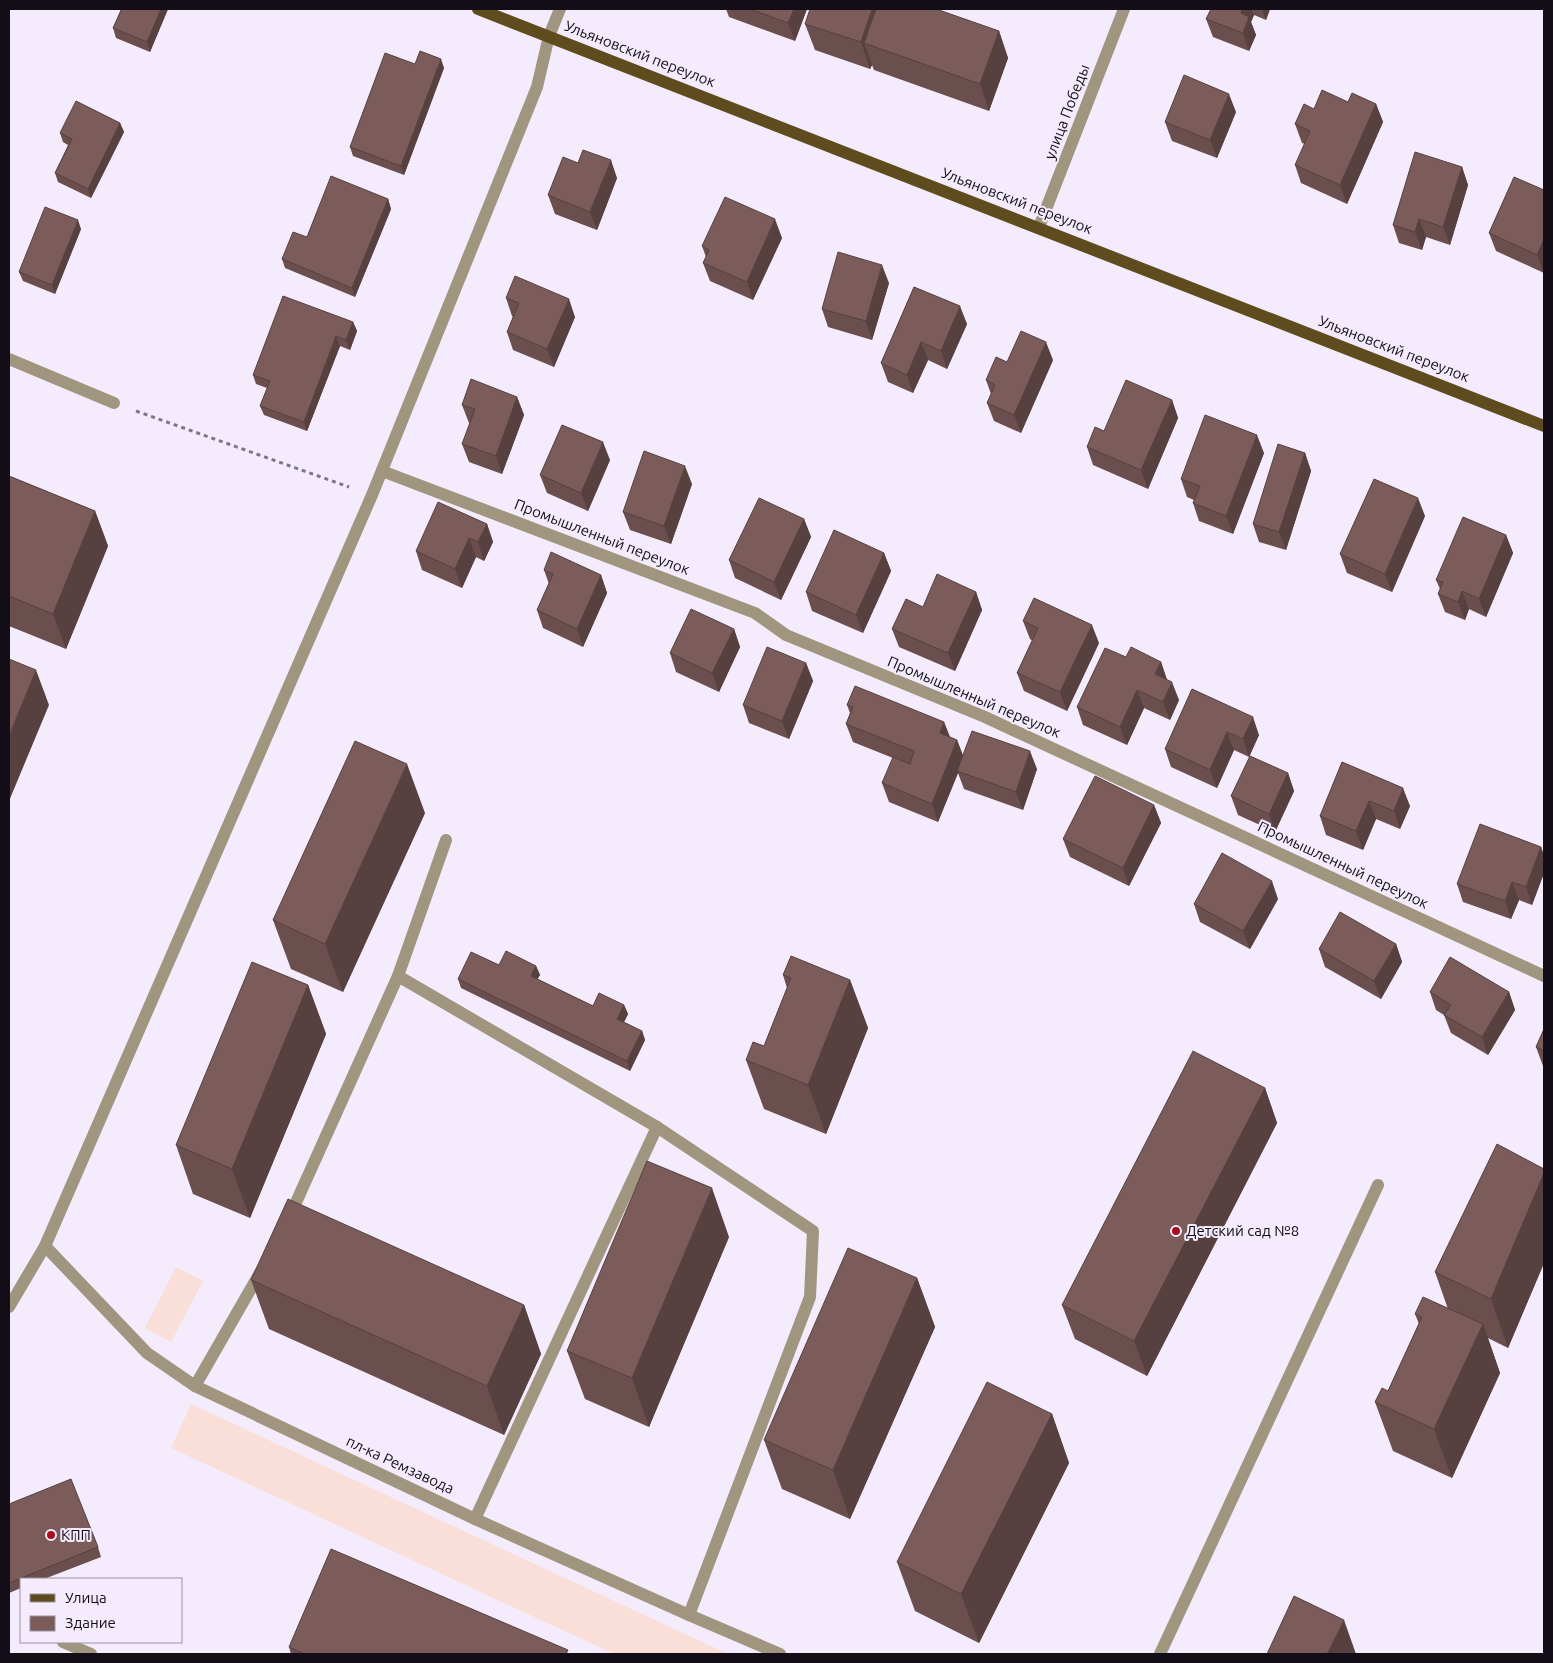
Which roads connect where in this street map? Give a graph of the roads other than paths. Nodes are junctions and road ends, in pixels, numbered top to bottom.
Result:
1 (478, 9) edge
2 (560, 9) edge
3 (1124, 9) edge
4 (549, 36) junction
5 (1040, 227) junction
6 (9, 360) edge
7 (114, 404) road end
8 (1544, 426) edge
9 (382, 471) junction
10 (446, 840) dead end
11 (398, 976) junction
12 (1544, 976) edge
13 (657, 1127) junction
14 (1378, 1185) dead end
15 (283, 1229) edge
16 (45, 1246) junction
17 (265, 1265) edge
18 (9, 1307) edge
19 (195, 1386) junction
20 (475, 1519) junction
21 (689, 1615) junction
22 (65, 1643) edge
23 (91, 1654) edge
24 (780, 1654) edge
25 (1160, 1654) edge

1 - 4 main road, Ульяновский переулок
2 - 4 street
3 - 5 street, улица Победы
4 - 5 main road, Ульяновский переулок
4 - 9 street
5 - 8 main road, Ульяновский переулок
6 - 7 street
9 - 12 street, Промышленный переулок
9 - 16 street
10 - 11 street
11 - 13 street
11 - 15 street
13 - 20 street
13 - 21 street
14 - 25 street
16 - 18 street
16 - 19 street, пл-ка Ремзавода
17 - 19 street
19 - 20 street, пл-ка Ремзавода
20 - 21 street, пл-ка Ремзавода
21 - 24 street, пл-ка Ремзавода
22 - 23 street

